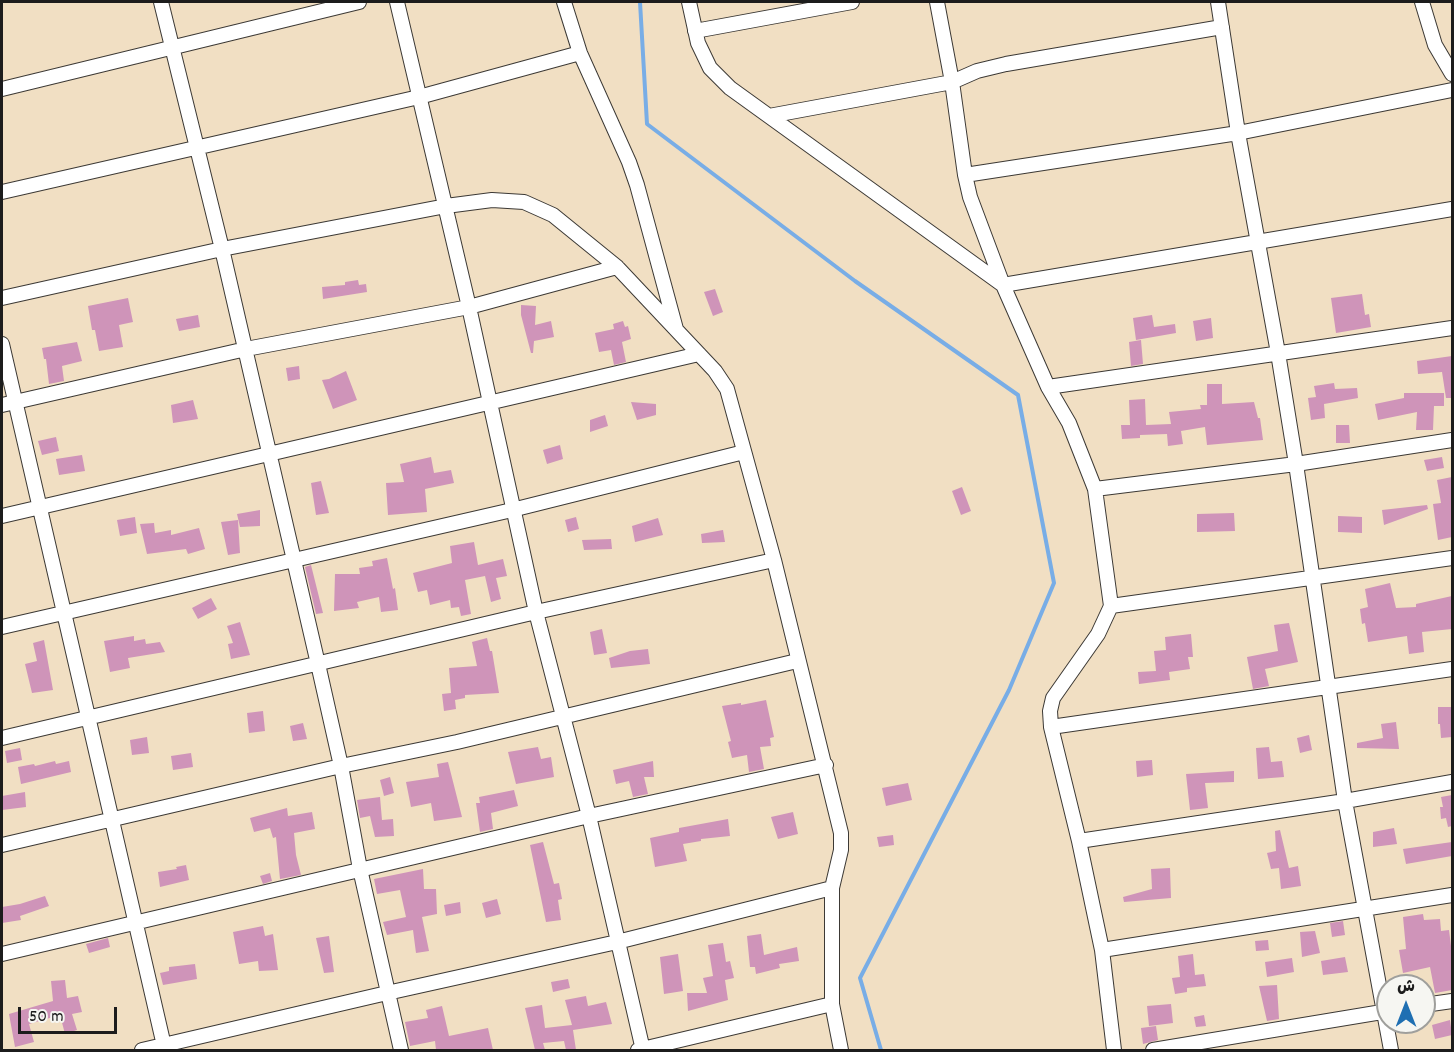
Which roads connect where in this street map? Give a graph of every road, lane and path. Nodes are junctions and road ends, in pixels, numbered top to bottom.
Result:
1 (161, 2) edge
2 (359, 2) edge
3 (397, 2) edge
4 (564, 2) edge
5 (689, 2) edge
6 (852, 2) edge
7 (937, 2) edge
8 (1218, 2) edge
9 (1422, 2) edge
10 (1222, 27) junction
11 (695, 31) junction
12 (174, 48) junction
13 (580, 53) junction
14 (1452, 74) edge
15 (952, 82) junction
16 (2, 89) edge
17 (1452, 90) edge
18 (419, 97) junction
19 (769, 116) junction
20 (1238, 133) junction
21 (198, 149) junction
22 (965, 175) junction
23 (2, 192) edge
24 (446, 206) junction
25 (1452, 209) edge
26 (1256, 243) junction
27 (222, 249) junction
28 (617, 267) junction
29 (1003, 285) junction
30 (2, 298) edge
31 (469, 307) junction
32 (1452, 328) edge
33 (676, 331) junction
34 (2, 344) edge
35 (246, 349) junction
36 (1278, 353) junction
37 (699, 354) junction
38 (1048, 387) junction
39 (489, 402) junction
40 (8, 404) edge
41 (1452, 440) edge
42 (744, 452) junction
43 (269, 453) junction
44 (1296, 464) junction
45 (1095, 489) junction
46 (39, 507) junction
47 (512, 510) junction
48 (2, 516) edge
49 (1452, 558) edge
50 (294, 559) junction
51 (774, 560) junction
52 (1312, 577) junction
53 (1111, 606) junction
54 (64, 612) junction
55 (536, 612) junction
56 (2, 627) edge
57 (797, 661) junction
58 (318, 664) junction
59 (1452, 669) edge
60 (1329, 686) junction
61 (88, 718) junction
62 (562, 718) junction
63 (1051, 727) junction
64 (2, 738) edge
65 (826, 765) junction
66 (341, 766) junction
67 (1452, 782) edge
68 (1345, 801) junction
69 (589, 816) junction
70 (112, 818) junction
71 (1080, 841) junction
72 (2, 845) edge
73 (360, 869) junction
74 (832, 888) junction
75 (1452, 895) edge
76 (1365, 908) junction
77 (135, 923) junction
78 (617, 942) junction
79 (1102, 950) junction
80 (2, 954) edge
81 (1378, 974) edge
82 (387, 993) junction
83 (1452, 1001) edge
84 (1436, 1003) edge
85 (832, 1004) junction
86 (1376, 1014) edge
87 (1389, 1034) edge
88 (164, 1048) edge
89 (142, 1050) edge
90 (401, 1050) edge
91 (641, 1050) edge
92 (842, 1050) edge
93 (1114, 1050) edge
94 (1153, 1050) edge
95 (1391, 1050) edge

1 - 12 street
2 - 12 street
3 - 18 street
4 - 13 street
5 - 11 street
6 - 11 street
7 - 15 street
8 - 10 street
9 - 14 street
10 - 15 street
10 - 20 street
11 - 19 street
12 - 16 street
12 - 21 street
13 - 18 street
13 - 33 street
15 - 19 street
15 - 22 street
17 - 20 street
18 - 21 street
18 - 24 street
19 - 29 street
20 - 22 street
20 - 26 street
21 - 23 street
21 - 27 street
22 - 29 street
24 - 27 street
24 - 28 street
24 - 31 street
25 - 26 street
26 - 29 street
26 - 36 street
27 - 30 street
27 - 35 street
28 - 31 street
28 - 33 street
29 - 38 street
31 - 35 street
31 - 39 street
32 - 36 street
33 - 37 street
34 - 40 street
35 - 40 street
35 - 43 street
36 - 38 street
36 - 44 street
37 - 39 street
37 - 42 street
38 - 45 street
39 - 43 street
39 - 47 street
40 - 46 street
41 - 44 street
42 - 47 street
42 - 51 street
43 - 46 street
43 - 50 street
44 - 45 street
44 - 52 street
45 - 53 street
46 - 48 street
46 - 54 street
47 - 50 street
47 - 55 street
49 - 52 street
50 - 54 street
50 - 58 street
51 - 55 street
51 - 57 street
52 - 53 street
52 - 60 street
53 - 63 street
54 - 56 street
54 - 61 street
55 - 58 street
55 - 62 street
57 - 62 street
57 - 65 street
58 - 61 street
58 - 66 street
59 - 60 street
60 - 63 street
60 - 68 street
61 - 64 street
61 - 70 street
62 - 66 street
62 - 69 street
63 - 71 street
65 - 69 street
65 - 74 street
66 - 70 street
66 - 73 street
67 - 68 street
68 - 71 street
68 - 76 street
69 - 73 street
69 - 78 street
70 - 72 street
70 - 77 street
71 - 79 street
73 - 77 street
73 - 82 street
74 - 78 street
74 - 85 street
75 - 76 street
76 - 79 street
76 - 81 street
77 - 80 street
77 - 88 street
78 - 82 street
78 - 91 street
79 - 93 street
82 - 88 street
82 - 90 street
83 - 84 street
85 - 91 street
85 - 92 street
86 - 94 street
87 - 95 street
88 - 89 street

